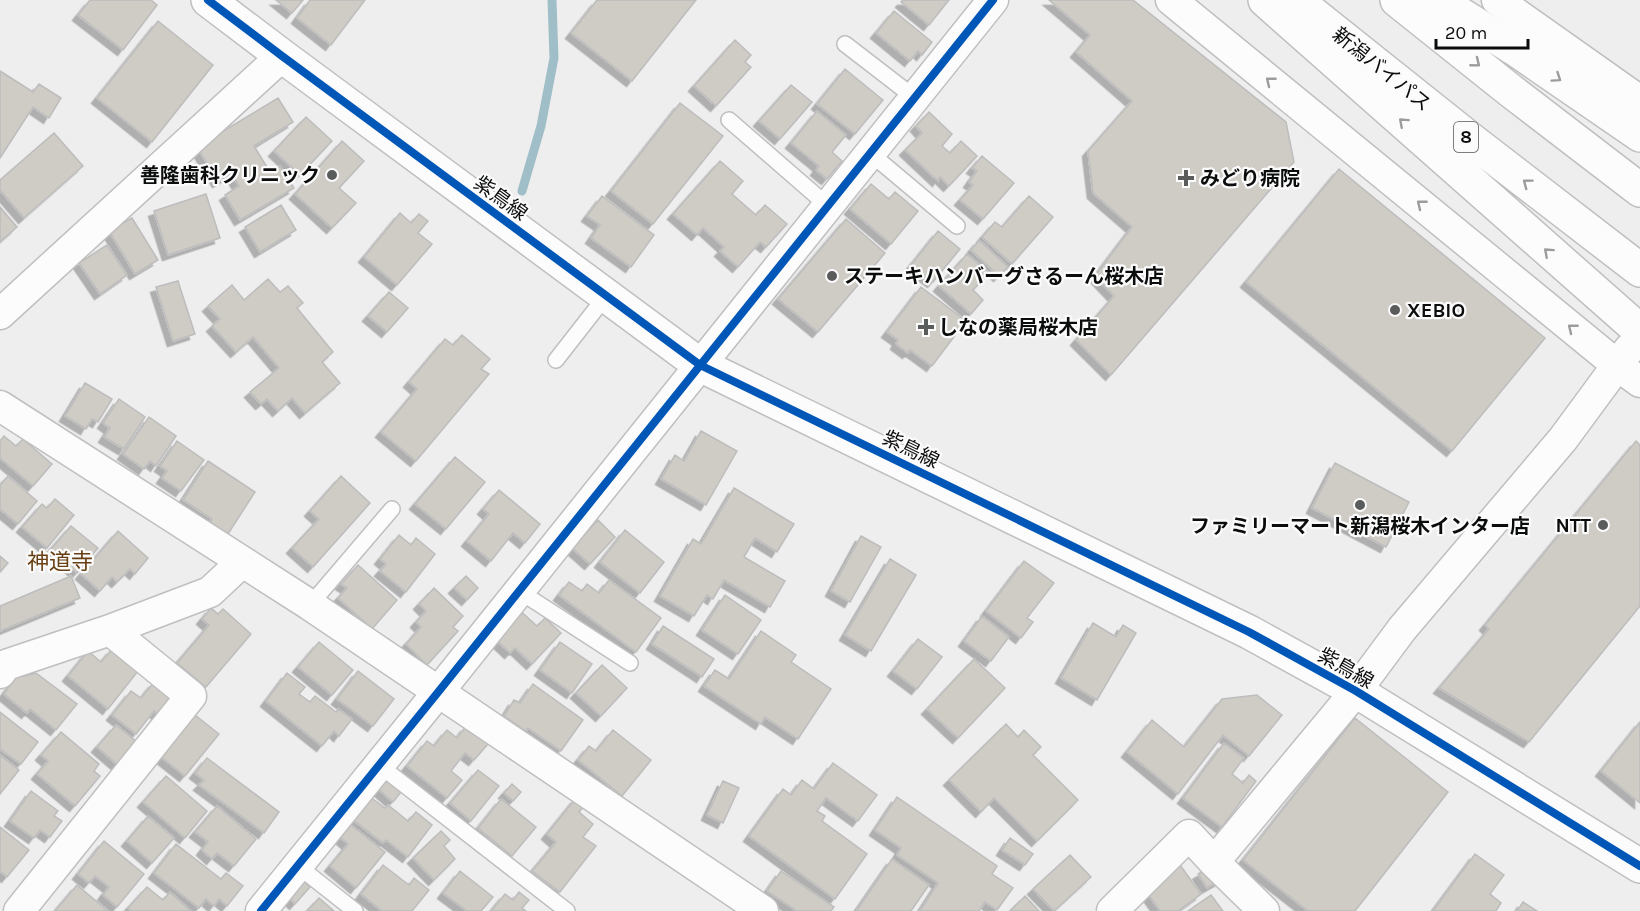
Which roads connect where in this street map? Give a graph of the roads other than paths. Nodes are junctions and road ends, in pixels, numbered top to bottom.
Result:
1 (208, 0) edge
2 (993, 0) edge
3 (1171, 0) edge
4 (1264, 0) edge
5 (1296, 0) edge
6 (1398, 0) edge
7 (1438, 0) edge
8 (1497, 0) edge
9 (845, 44) dead end
10 (282, 56) junction
11 (915, 98) junction
12 (1640, 102) edge
13 (729, 120) dead end
14 (1640, 135) edge
15 (870, 153) junction
16 (1640, 190) edge
17 (828, 206) junction
18 (957, 226) dead end
19 (1640, 270) edge
20 (606, 296) junction
21 (0, 314) edge
22 (1632, 356) edge
23 (556, 360) dead end
24 (700, 365) junction
25 (0, 406) edge
26 (392, 509) dead end
27 (242, 562) junction
28 (519, 591) junction
29 (310, 605) junction
30 (110, 630) junction
31 (630, 663) dead end
32 (0, 673) edge
33 (439, 691) junction
34 (1356, 691) junction
35 (379, 765) junction
36 (1214, 862) junction
37 (298, 866) junction
38 (1640, 866) edge
39 (19, 911) edge
40 (261, 911) edge
41 (355, 911) edge
42 (567, 911) edge
43 (763, 911) edge
44 (1112, 911) edge
45 (1264, 911) edge

1 - 10 main road, 紫鳥線
2 - 11 street
22 -> 3 street
22 -> 4 main road
19 -> 5 main road, 新潟バイパス / 8
6 -> 16 main road
7 -> 14 main road
8 - 12 street
9 - 11 lane
10 - 20 main road, 紫鳥線
10 - 21 street
11 - 15 street
13 - 17 lane
15 - 17 street
15 - 18 lane
17 - 24 street
20 - 23 lane
20 - 24 main road, 紫鳥線
22 - 34 street
24 - 28 street
24 - 34 main road, 紫鳥線
25 - 27 street
26 - 29 lane
27 - 29 street
27 - 30 street
28 - 31 lane
28 - 33 street
29 - 33 street
30 - 32 street
30 - 39 street
33 - 35 street
33 - 43 street
34 - 36 street
34 - 38 main road, 紫鳥線
35 - 37 street
35 - 42 lane
36 - 44 street
36 - 45 street
37 - 40 street
37 - 41 lane

